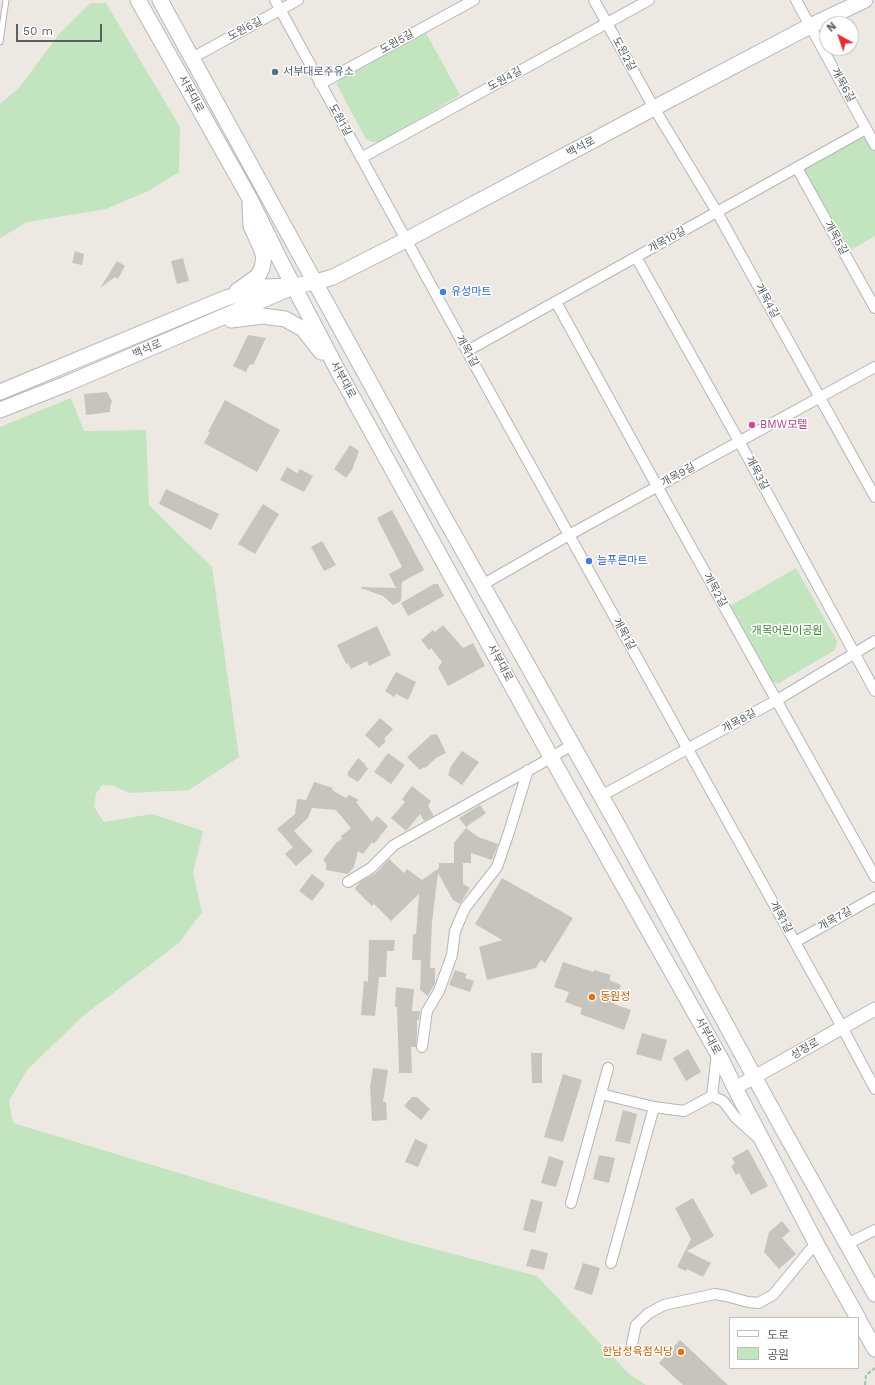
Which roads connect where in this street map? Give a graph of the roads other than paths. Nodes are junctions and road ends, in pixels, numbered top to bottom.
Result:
1 (6, 0) edge
2 (138, 0) edge
3 (160, 0) edge
4 (274, 0) edge
5 (298, 0) edge
6 (474, 0) edge
7 (594, 0) edge
8 (649, 0) edge
9 (796, 0) edge
10 (865, 0) edge
11 (280, 10) junction
12 (607, 24) junction
13 (810, 26) junction
14 (0, 42) edge
15 (192, 58) junction
16 (320, 84) junction
17 (654, 108) junction
18 (866, 129) junction
19 (875, 145) edge
20 (361, 158) junction
21 (797, 168) junction
22 (250, 199) junction
23 (717, 212) junction
24 (406, 240) junction
25 (636, 257) junction
26 (316, 282) junction
27 (294, 286) junction
28 (226, 298) junction
29 (556, 302) junction
30 (875, 308) edge
31 (213, 322) junction
32 (467, 351) junction
33 (875, 367) edge
34 (337, 369) junction
35 (0, 392) edge
36 (820, 396) junction
37 (0, 410) edge
38 (739, 441) junction
39 (657, 486) junction
40 (875, 497) edge
41 (569, 535) junction
42 (482, 585) junction
43 (875, 642) edge
44 (854, 653) junction
45 (875, 690) edge
46 (777, 700) junction
47 (572, 745) junction
48 (688, 749) junction
49 (552, 757) junction
50 (528, 770) junction
51 (601, 796) junction
52 (875, 877) edge
53 (348, 882) dead end
54 (875, 897) edge
55 (795, 942) junction
56 (875, 1009) edge
57 (842, 1027) junction
58 (422, 1047) dead end
59 (717, 1052) junction
60 (608, 1068) dead end
61 (755, 1077) junction
62 (735, 1088) junction
63 (875, 1089) edge
64 (601, 1094) junction
65 (712, 1096) junction
66 (654, 1107) junction
67 (763, 1142) junction
68 (571, 1203) dead end
69 (875, 1230) edge
70 (847, 1244) junction
71 (817, 1246) junction
72 (611, 1263) dead end
73 (875, 1294) edge
74 (857, 1317) edge
75 (859, 1320) edge
76 (632, 1344) dead end
77 (875, 1349) edge

1 - 14 lane
2 - 22 main road, 서부대로
3 - 15 main road, 서부대로
4 - 11 street, 도원1길
5 - 11 street, 도원6길
6 - 16 street, 도원5길
7 - 12 street, 도원2길
8 - 12 street, 도원4길
9 - 13 street, 개목6길
10 - 13 main road, 백석로
11 - 15 street, 도원6길
11 - 16 street, 도원1길
12 - 17 street, 도원2길
12 - 20 street, 도원4길
13 - 17 main road, 백석로
13 - 18 street, 개목6길
15 - 26 main road, 서부대로
16 - 20 street, 도원1길
17 - 23 street, 개목4길
17 - 24 main road, 백석로
18 - 19 street, 개목6길
18 - 21 street, 개목10길
20 - 24 street, 도원1길
21 - 23 street, 개목10길
21 - 30 street, 개목5길
22 - 27 main road, 서부대로
22 - 28 main road
23 - 25 street, 개목10길
23 - 36 street, 개목4길
24 - 26 main road, 백석로
24 - 32 street, 개목1길
25 - 29 street, 개목10길
25 - 38 street, 개목3길
26 - 27 main road, 백석로
26 - 42 main road, 서부대로
27 - 28 main road, 백석로
27 - 31 main road, 백석로
27 - 34 main road, 서부대로
28 - 35 main road, 백석로
29 - 32 street, 개목10길
29 - 39 street, 개목2길
31 - 34 main road
31 - 37 main road, 백석로
32 - 41 street, 개목1길
33 - 36 street, 개목9길
34 - 49 main road, 서부대로
36 - 38 street, 개목9길
36 - 40 street, 개목4길
38 - 39 street, 개목9길
38 - 44 street, 개목3길
39 - 41 street, 개목9길
39 - 46 street, 개목2길
41 - 42 street, 개목9길
41 - 48 street, 개목1길
42 - 47 main road, 서부대로
43 - 44 street, 개목8길
44 - 45 street, 개목3길
44 - 46 street, 개목8길
46 - 48 street, 개목8길
46 - 52 street, 개목2길
47 - 49 street
47 - 51 main road, 서부대로
48 - 51 street, 개목8길
48 - 55 street, 개목1길
49 - 50 street
49 - 59 main road, 서부대로
50 - 53 street
50 - 58 street
51 - 61 main road, 서부대로
54 - 55 street, 개목7길
55 - 57 street, 개목1길
56 - 57 street, 성정로
57 - 61 street, 성정로
57 - 63 street, 개목1길
59 - 62 main road, 서부대로
59 - 65 street
60 - 64 street
61 - 62 street, 성정로
61 - 70 main road, 서부대로
62 - 67 main road, 서부대로
64 - 66 street
64 - 68 street
65 - 66 street
65 - 67 street
66 - 72 street
67 - 71 main road, 서부대로
69 - 70 street
70 - 73 main road, 서부대로
71 - 74 main road, 서부대로
71 - 76 street
75 - 77 main road, 서부대로

